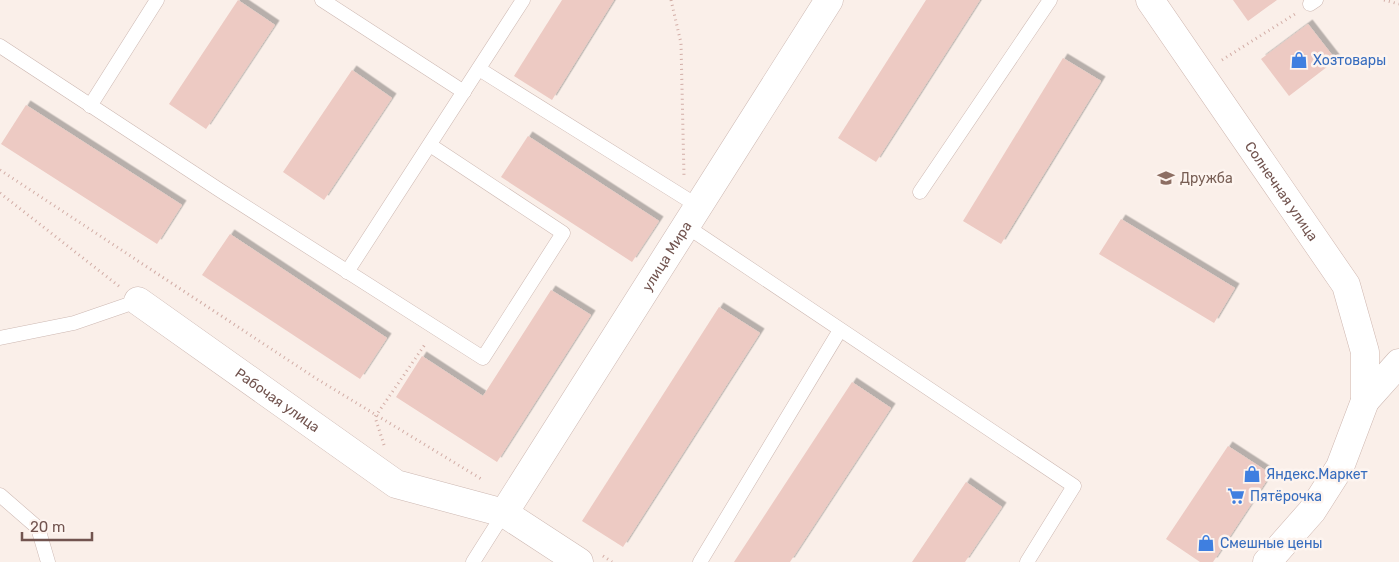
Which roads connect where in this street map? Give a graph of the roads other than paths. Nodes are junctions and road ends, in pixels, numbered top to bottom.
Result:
1 (157, 0) edge
2 (322, 0) edge
3 (523, 0) edge
4 (829, 0) edge
5 (1050, 0) edge
6 (1150, 0) edge
7 (0, 46) edge
8 (479, 69) junction
9 (464, 92) junction
10 (90, 106) junction
11 (430, 145) junction
12 (920, 192) dead end
13 (689, 210) junction
14 (347, 272) junction
15 (138, 301) joint
16 (840, 330) junction
17 (0, 338) edge
18 (1399, 363) edge
19 (1365, 401) junction
20 (0, 494) edge
21 (504, 513) junction
22 (587, 557) edge
23 (48, 562) edge
24 (473, 562) edge
25 (700, 562) edge
26 (1027, 562) edge
27 (1267, 562) edge

1 - 10 lane
2 - 9 lane
3 - 8 lane
4 - 13 street, улица Мира
5 - 12 lane
6 - 19 street, Солнечная улица
7 - 10 lane
8 - 9 lane
8 - 13 lane
9 - 11 lane
10 - 14 lane
11 - 14 lane
11 - 14 lane
13 - 16 lane
13 - 21 street, улица Мира
15 - 17 lane
15 - 21 street, Рабочая улица
16 - 25 lane
16 - 26 lane
18 - 19 street
19 - 27 street
20 - 23 lane
21 - 22 street, Рабочая улица
21 - 24 lane

